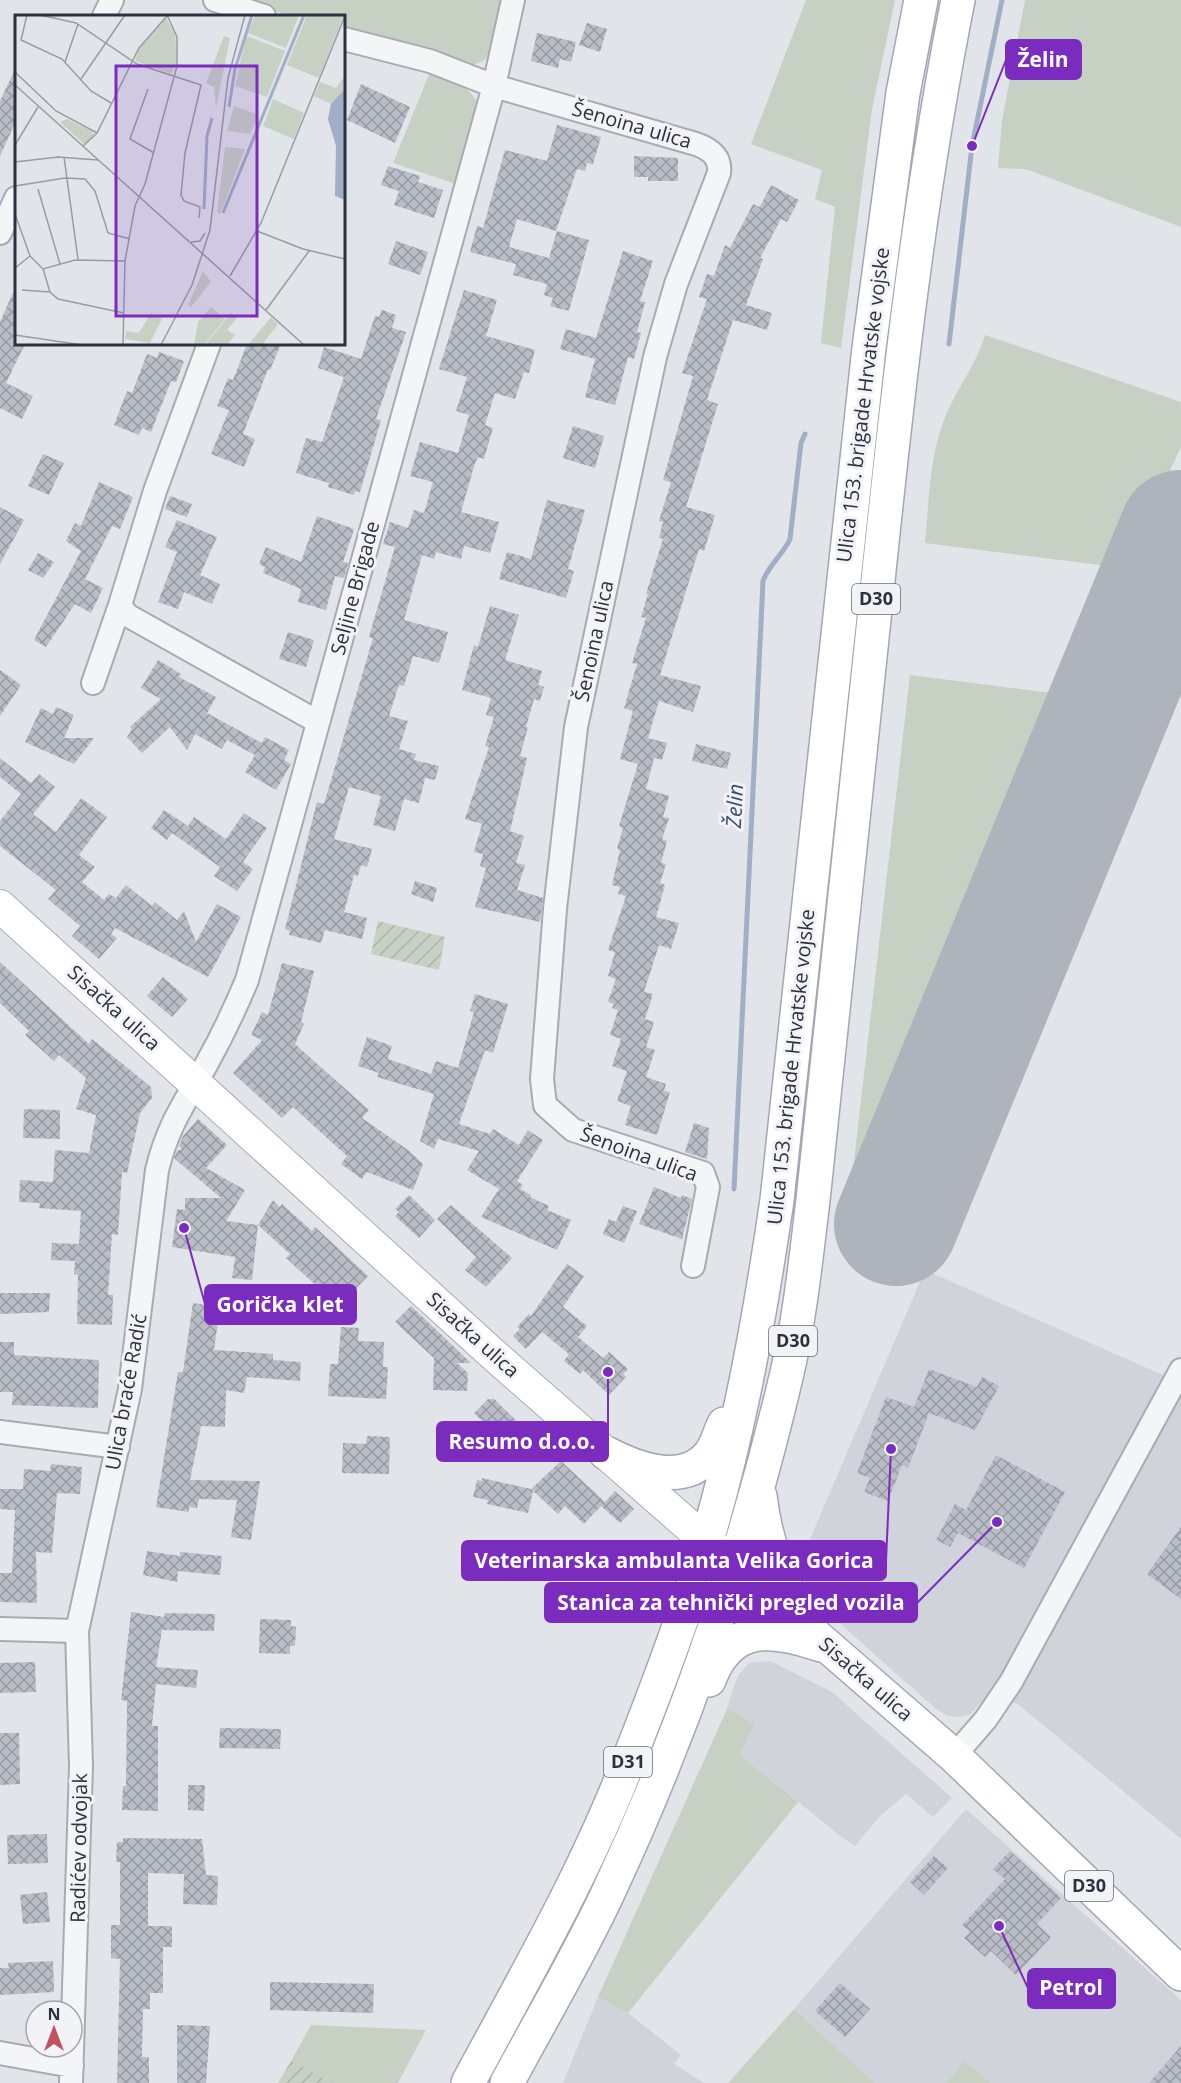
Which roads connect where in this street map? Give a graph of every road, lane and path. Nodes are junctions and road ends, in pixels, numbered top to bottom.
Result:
1 (112, 0) edge
2 (215, 0) edge
3 (513, 0) edge
4 (921, 0) edge
5 (958, 0) edge
6 (104, 15) edge
7 (261, 15) edge
8 (345, 39) edge
9 (494, 86) junction
10 (15, 200) edge
11 (0, 233) edge
12 (209, 345) edge
13 (120, 605) junction
14 (93, 683) dead end
15 (318, 722) junction
16 (0, 906) edge
17 (195, 1082) junction
18 (693, 1266) dead end
19 (1180, 1372) edge
20 (742, 1395) junction
21 (0, 1432) edge
22 (118, 1447) junction
23 (606, 1453) junction
24 (759, 1478) junction
25 (705, 1540) junction
26 (734, 1565) junction
27 (804, 1626) junction
28 (0, 1629) edge
29 (77, 1631) junction
30 (830, 1648) junction
31 (682, 1714) junction
32 (954, 1756) junction
33 (1181, 1974) edge
34 (0, 2053) edge
35 (72, 2074) edge
36 (468, 2083) edge
37 (507, 2083) edge

1 - 6 street
2 - 7 street
3 - 9 street, Seljine Brigade
4 - 20 main road, Ulica 153. brigade Hrvatske vojske / D30
5 - 24 main road, Ulica 153. brigade Hrvatske vojske / D30
8 - 9 street
9 - 15 street, Seljine Brigade
9 - 18 street, Šenoina ulica
10 - 11 street
12 - 13 street
13 - 14 street
13 - 15 street
15 - 17 street, Seljine Brigade
16 - 17 main road, Sisačka ulica
17 - 22 street, Ulica braće Radić
17 - 23 main road, Sisačka ulica
19 - 32 street
20 - 23 main road
20 - 25 main road, Ulica 153. brigade Hrvatske vojske / D30
21 - 22 street
22 - 29 street, Ulica braće Radić
23 - 25 main road, Sisačka ulica
24 - 26 main road, Ulica 153. brigade Hrvatske vojske / D31
24 - 27 main road
25 - 26 main road, Sisačka ulica / D30
25 - 36 main road, Ulica 153. brigade Hrvatske vojske / D31
26 - 27 main road, Sisačka ulica / D30
26 - 31 main road, Ulica 153. brigade Hrvatske vojske / D31
27 - 30 main road, Sisačka ulica / D30
28 - 29 street
29 - 35 street, Radićev odvojak
30 - 31 main road
30 - 32 main road, Sisačka ulica / D30
31 - 37 main road, Ulica 153. brigade Hrvatske vojske / D31
32 - 33 main road, Sisačka ulica / D30
34 - 35 street, Radićev odvojak

